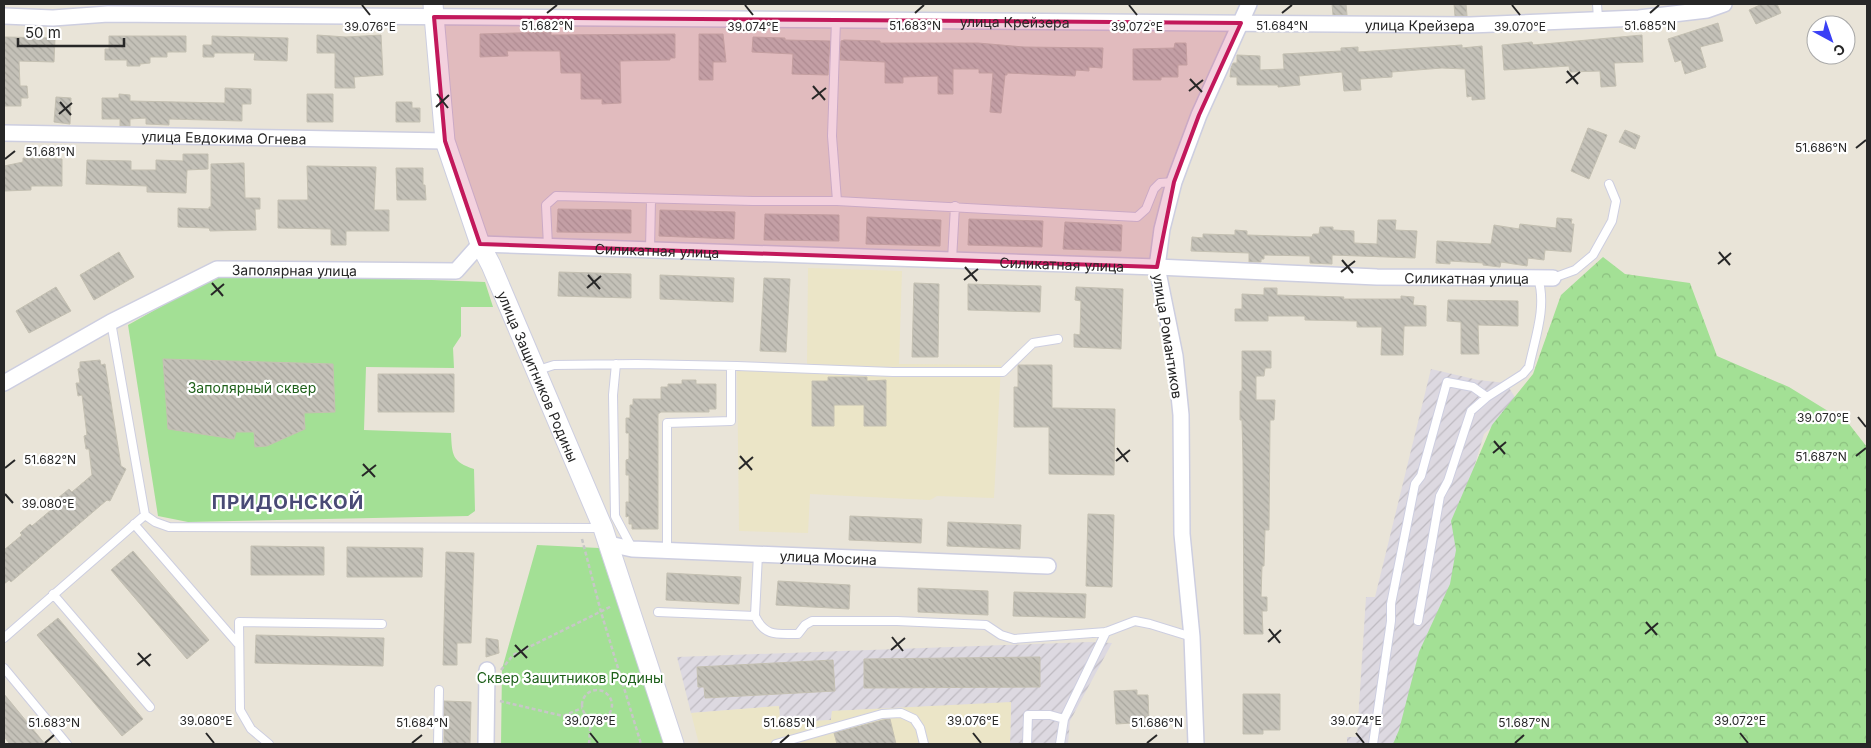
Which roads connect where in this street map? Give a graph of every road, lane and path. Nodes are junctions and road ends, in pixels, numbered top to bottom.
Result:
1 (1249, 4) edge
2 (1724, 4) edge
3 (434, 10) edge
4 (1597, 11) edge
5 (4, 16) edge
6 (836, 20) junction
7 (1241, 23) junction
8 (4, 133) edge
9 (445, 141) junction
10 (1174, 182) junction
11 (1609, 184) dead end
12 (651, 199) junction
13 (837, 201) junction
14 (955, 206) junction
15 (480, 244) junction
16 (548, 246) junction
17 (650, 250) junction
18 (952, 260) junction
19 (1157, 267) junction
20 (1545, 278) junction
21 (111, 322) junction
22 (1058, 339) dead end
23 (616, 364) junction
24 (731, 366) junction
25 (536, 371) junction
26 (4, 383) edge
27 (1487, 397) junction
28 (145, 516) junction
29 (134, 524) junction
30 (579, 528) junction
31 (606, 536) junction
32 (632, 549) junction
33 (668, 550) junction
34 (758, 554) junction
35 (1048, 566) dead end
36 (54, 594) junction
37 (626, 598) junction
38 (600, 612) junction
39 (658, 612) dead end
40 (755, 616) junction
41 (1418, 621) dead end
42 (382, 624) dead end
43 (1106, 632) junction
44 (1192, 637) junction
45 (4, 638) edge
46 (239, 645) junction
47 (4, 668) edge
48 (487, 685) junction
49 (439, 690) dead end
50 (150, 707) dead end
51 (582, 708) junction
52 (591, 718) junction
53 (1064, 719) junction
54 (67, 744) edge
55 (269, 744) edge
56 (438, 744) edge
57 (486, 744) edge
58 (589, 744) edge
59 (641, 744) edge
60 (674, 744) edge
61 (777, 744) edge
62 (924, 744) edge
63 (1027, 744) edge
64 (1060, 744) edge
65 (1196, 744) edge
66 (1373, 744) edge

1 - 7 street, улица Романтиков
2 - 4 street, улица Крейзера
3 - 5 street, улица Крейзера
3 - 6 street, улица Крейзера
3 - 9 street, улица Защитников Родины
4 - 7 street, улица Крейзера
6 - 7 street, улица Крейзера
6 - 13 lane
7 - 10 street, улица Романтиков
8 - 9 street, улица Евдокима Огнева
9 - 15 street, улица Защитников Родины
10 - 14 lane
10 - 19 street, улица Романтиков
11 - 20 lane
12 - 13 lane
12 - 16 lane
12 - 17 lane
13 - 14 lane
14 - 18 lane
15 - 16 street, Силикатная улица
15 - 21 street, Заполярная улица
15 - 25 street, улица Защитников Родины
16 - 17 street, Силикатная улица
17 - 18 street, Силикатная улица
18 - 19 street, Силикатная улица
19 - 20 street, Силикатная улица
19 - 44 street, улица Романтиков
20 - 27 lane
21 - 26 street, Заполярная улица
21 - 28 lane
22 - 24 lane
23 - 24 lane
23 - 25 lane
23 - 32 lane
24 - 33 lane
25 - 31 street, улица Защитников Родины
27 - 41 lane
27 - 66 lane
28 - 29 lane
28 - 30 lane
29 - 36 lane
29 - 46 lane
30 - 31 lane
30 - 38 path
31 - 32 street, улица Мосина
31 - 37 street, улица Защитников Родины
32 - 33 street, улица Мосина
33 - 34 street, улица Мосина
34 - 35 street, улица Мосина
34 - 40 lane
36 - 45 lane
36 - 50 lane
37 - 38 path
37 - 60 street, улица Защитников Родины
38 - 48 path
38 - 59 path
39 - 40 lane
40 - 43 lane
42 - 46 lane
43 - 44 lane
43 - 53 lane
44 - 65 street, улица Романтиков
46 - 55 lane
47 - 54 lane
48 - 51 path
48 - 57 street
49 - 56 lane
51 - 52 path
51 - 52 path
52 - 58 path
53 - 63 lane
53 - 64 lane
61 - 62 lane

